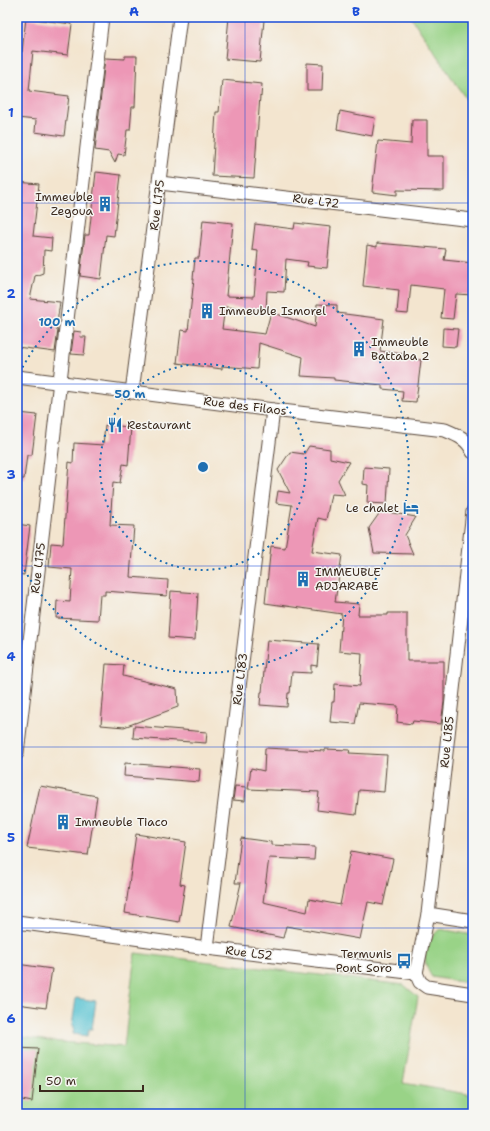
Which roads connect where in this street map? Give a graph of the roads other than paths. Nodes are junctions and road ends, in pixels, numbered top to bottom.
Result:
1 (102, 17) edge
2 (180, 17) edge
3 (160, 183) junction
4 (472, 220) edge
5 (17, 377) edge
6 (60, 383) junction
7 (132, 392) junction
8 (273, 410) junction
9 (471, 448) edge
10 (473, 511) edge
11 (17, 754) edge
12 (428, 914) junction
13 (473, 921) edge
14 (17, 922) edge
15 (207, 948) junction
16 (416, 973) junction
17 (473, 994) edge

1 - 6 street, Rue L175
2 - 3 street, Rue L175
3 - 4 street, Rue L72
3 - 7 street, Rue L175
5 - 6 street, Rue des Filaos
6 - 7 street, Rue des Filaos
6 - 11 street, Rue L175
7 - 8 street, Rue des Filaos
8 - 9 street, Rue des Filaos
8 - 15 street, Rue L183
10 - 12 street, Rue L185
12 - 13 street
12 - 16 street, Rue L185
14 - 15 street, Rue L52
15 - 16 street, Rue L52
16 - 17 street

